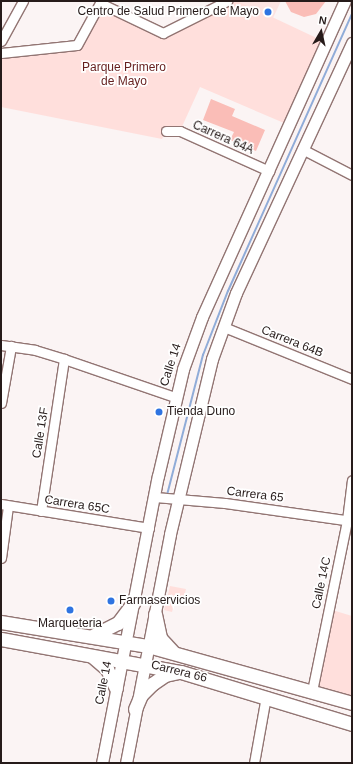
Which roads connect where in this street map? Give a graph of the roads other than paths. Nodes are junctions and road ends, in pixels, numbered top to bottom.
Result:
1 (23, 1) edge
2 (227, 1) edge
3 (338, 1) edge
4 (345, 1) edge
5 (101, 2) edge
6 (338, 17) junction
7 (1, 41) edge
8 (352, 42) edge
9 (1, 53) edge
10 (166, 131) dead end
11 (302, 149) junction
12 (269, 171) junction
13 (352, 175) edge
14 (224, 327) junction
15 (1, 345) edge
16 (11, 346) junction
17 (64, 359) junction
18 (352, 378) edge
19 (175, 397) junction
20 (1, 403) edge
21 (352, 480) edge
22 (155, 497) junction
23 (179, 499) junction
24 (5, 505) edge
25 (41, 512) junction
26 (350, 521) edge
27 (149, 528) junction
28 (1, 558) edge
29 (134, 602) junction
30 (155, 614) junction
31 (1, 622) edge
32 (16, 625) junction
33 (88, 636) junction
34 (7, 640) edge
35 (126, 641) junction
36 (148, 646) junction
37 (174, 653) junction
38 (83, 654) junction
39 (122, 659) junction
40 (144, 664) junction
41 (180, 672) junction
42 (116, 688) junction
43 (312, 691) junction
44 (266, 696) junction
45 (352, 703) edge
46 (135, 709) junction
47 (352, 724) edge
48 (102, 763) edge
49 (126, 763) edge
50 (254, 763) edge

1 - 7 street
2 - 5 street
3 - 6 street
4 - 6 street, Calle 14
5 - 9 street
6 - 12 street, Calle 14
8 - 11 street
10 - 12 street, Carrera 64A
11 - 13 street
11 - 14 street
12 - 19 street, Calle 14
14 - 18 street, Carrera 64B
14 - 23 street
15 - 16 street
16 - 17 street
16 - 20 street
17 - 19 street
17 - 25 street, Calle 13F
19 - 22 street, Calle 14
21 - 26 street, Calle 14C
22 - 23 street, Carrera 65
22 - 27 street, Calle 14
23 - 26 street, Carrera 65
23 - 30 street
24 - 25 street, Carrera 65C
24 - 28 street
25 - 27 street, Carrera 65C
26 - 43 street, Calle 14C
27 - 29 street, Calle 14
29 - 33 main road
29 - 35 street, Calle 14
30 - 36 street
30 - 37 main road
31 - 32 main road, Carrera 66
32 - 33 main road, Carrera 66
32 - 34 main road
33 - 35 main road, Carrera 66
34 - 38 main road, Carrera 66
35 - 36 main road, Carrera 66
35 - 39 street, Calle 14
36 - 37 main road, Carrera 66
36 - 40 street
37 - 43 main road, Carrera 66
38 - 39 main road, Carrera 66
38 - 42 main road
39 - 40 main road, Carrera 66
39 - 42 street, Calle 14
40 - 41 main road, Carrera 66
40 - 46 street
41 - 44 main road, Carrera 66
41 - 46 main road
42 - 48 street, Calle 14
43 - 45 main road, Carrera 66
44 - 47 main road, Carrera 66
44 - 50 street
46 - 49 street

